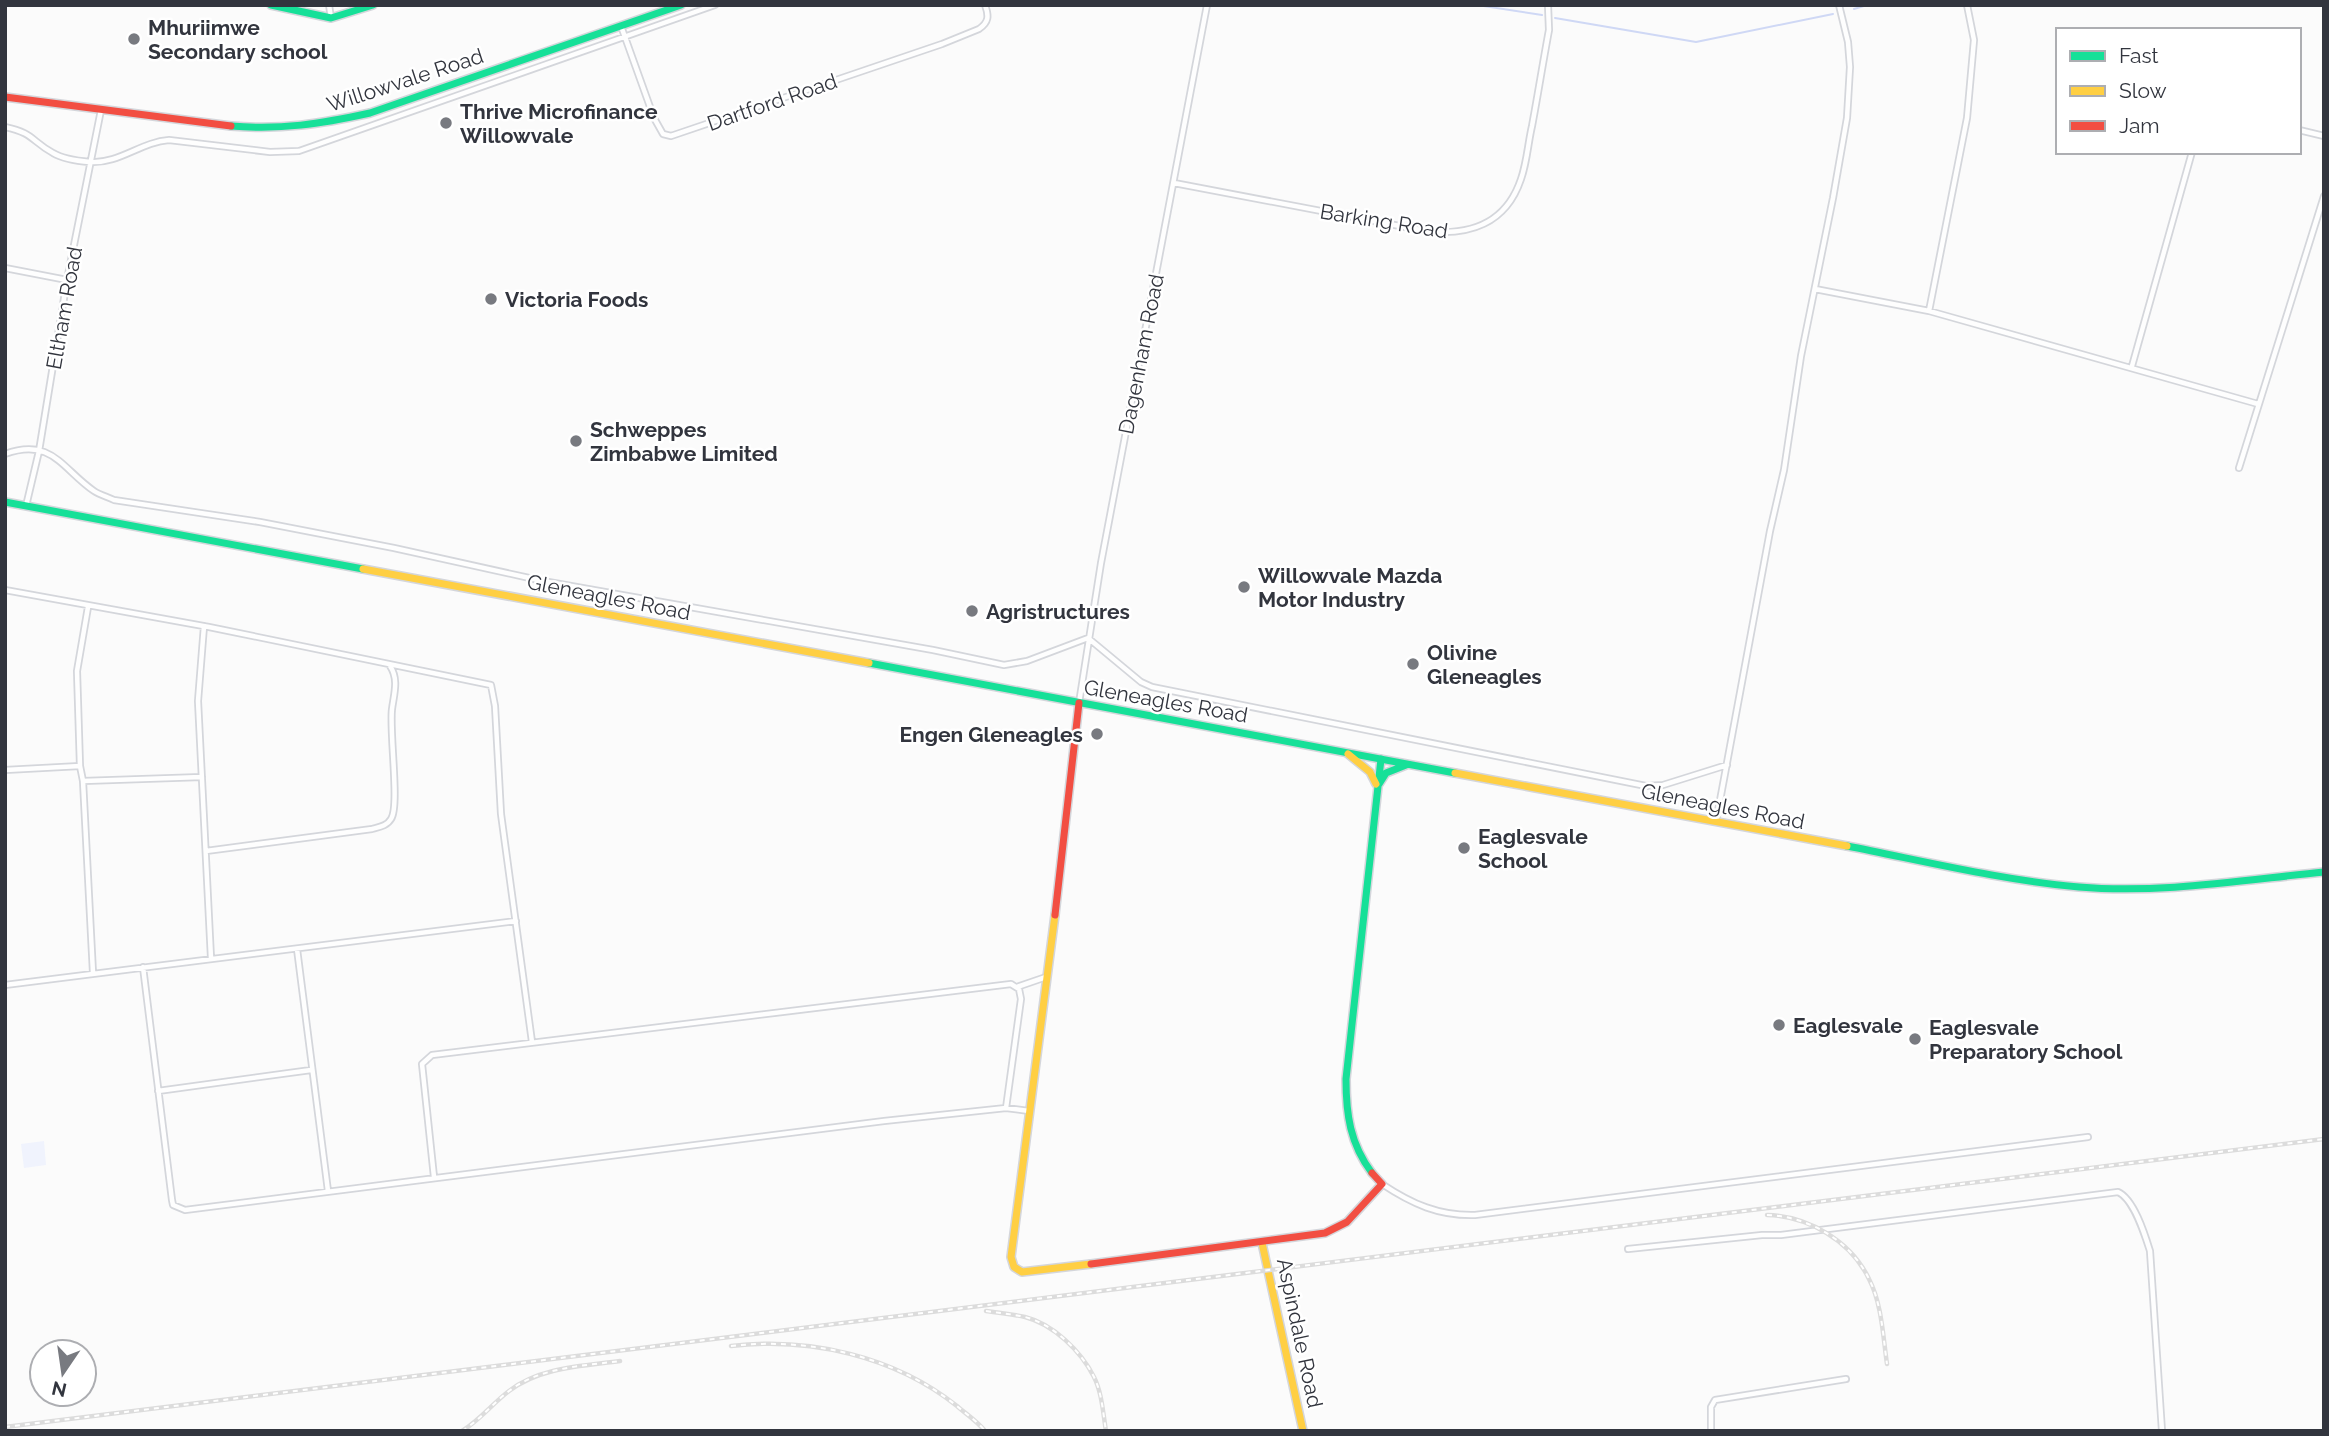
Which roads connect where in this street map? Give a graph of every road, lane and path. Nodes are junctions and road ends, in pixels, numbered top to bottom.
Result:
1 (329, 5) edge
2 (373, 5) edge
3 (681, 5) edge
4 (715, 5) edge
5 (985, 5) edge
6 (1207, 5) edge
7 (1548, 5) edge
8 (1839, 5) edge
9 (1967, 5) edge
10 (275, 6) edge
11 (331, 18) junction
12 (621, 26) junction
13 (625, 36) junction
14 (5, 97) edge
15 (101, 110) junction
16 (5, 127) edge
17 (2301, 130) edge
18 (2324, 136) edge
19 (2191, 154) edge
20 (91, 162) junction
21 (1174, 183) junction
22 (2324, 197) edge
23 (5, 268) edge
24 (67, 280) junction
25 (1815, 289) junction
26 (1929, 311) junction
27 (2132, 366) junction
28 (2258, 404) junction
29 (39, 451) junction
30 (5, 454) edge
31 (2239, 468) dead end
32 (5, 502) edge
33 (26, 506) junction
34 (5, 590) edge
35 (89, 607) junction
36 (204, 626) junction
37 (1088, 638) junction
38 (390, 666) junction
39 (1079, 703) junction
40 (1345, 752) junction
41 (1381, 759) junction
42 (1412, 764) junction
43 (1727, 765) junction
44 (80, 766) junction
45 (5, 769) edge
46 (202, 776) junction
47 (83, 781) junction
48 (1377, 785) junction
49 (1716, 823) junction
50 (206, 851) junction
51 (2324, 872) edge
52 (516, 921) junction
53 (297, 949) junction
54 (211, 958) junction
55 (143, 967) junction
56 (93, 973) junction
57 (1046, 977) junction
58 (5, 985) edge
59 (1017, 987) junction
60 (532, 1042) junction
61 (311, 1070) junction
62 (158, 1091) junction
63 (1006, 1108) junction
64 (1029, 1111) junction
65 (2088, 1138) dead end
66 (434, 1177) junction
67 (1381, 1184) junction
68 (328, 1191) junction
69 (1262, 1243) junction
70 (1628, 1249) dead end
71 (1846, 1379) dead end
72 (1303, 1431) edge
73 (1711, 1431) edge
74 (2162, 1431) edge

1 - 11 street
2 - 11 street
3 - 12 street, Willowvale Road
4 - 13 street
5 - 13 street, Dartford Road
6 - 21 street, Dagenham Road
7 - 21 street, Barking Road
8 - 25 street
9 - 26 street
10 - 11 street
12 - 13 street, Dartford Road
12 - 15 street, Willowvale Road
13 - 20 street
14 - 15 street, Willowvale Road
15 - 20 street, Eltham Road
16 - 20 street
17 - 18 street
19 - 27 street
20 - 24 street, Eltham Road
21 - 37 street, Dagenham Road
22 - 28 street
23 - 24 street
24 - 29 street, Eltham Road
25 - 26 street
25 - 43 street
26 - 27 street
27 - 28 street
28 - 31 street
29 - 30 street
29 - 33 street, Eltham Road
29 - 37 street
32 - 33 street, Gleneagles Road
33 - 39 street, Gleneagles Road
34 - 35 street
35 - 36 street
35 - 44 street
36 - 38 street
36 - 46 street
37 - 39 street, Dagenham Road
37 - 43 street
38 - 50 street
38 - 52 street
39 - 40 street, Gleneagles Road
39 - 57 street
40 - 41 street, Gleneagles Road
40 - 48 street
41 - 42 street, Gleneagles Road
41 - 48 street
42 - 48 street
42 - 49 street, Gleneagles Road
43 - 49 street
44 - 45 street
44 - 47 street
46 - 47 street
46 - 50 street
47 - 56 street
48 - 67 street
49 - 51 street, Gleneagles Road
50 - 54 street
52 - 53 street
52 - 60 street
53 - 54 street
53 - 61 street
54 - 55 street
55 - 56 street
55 - 62 street
56 - 58 street
57 - 59 street
57 - 64 street
59 - 60 street
59 - 63 street
60 - 66 street
61 - 62 street
61 - 68 street
62 - 68 street
63 - 64 street
63 - 66 street
64 - 69 street
65 - 67 street
66 - 68 street
67 - 69 street
69 - 72 street, Aspindale Road
70 - 74 street
71 - 73 street

